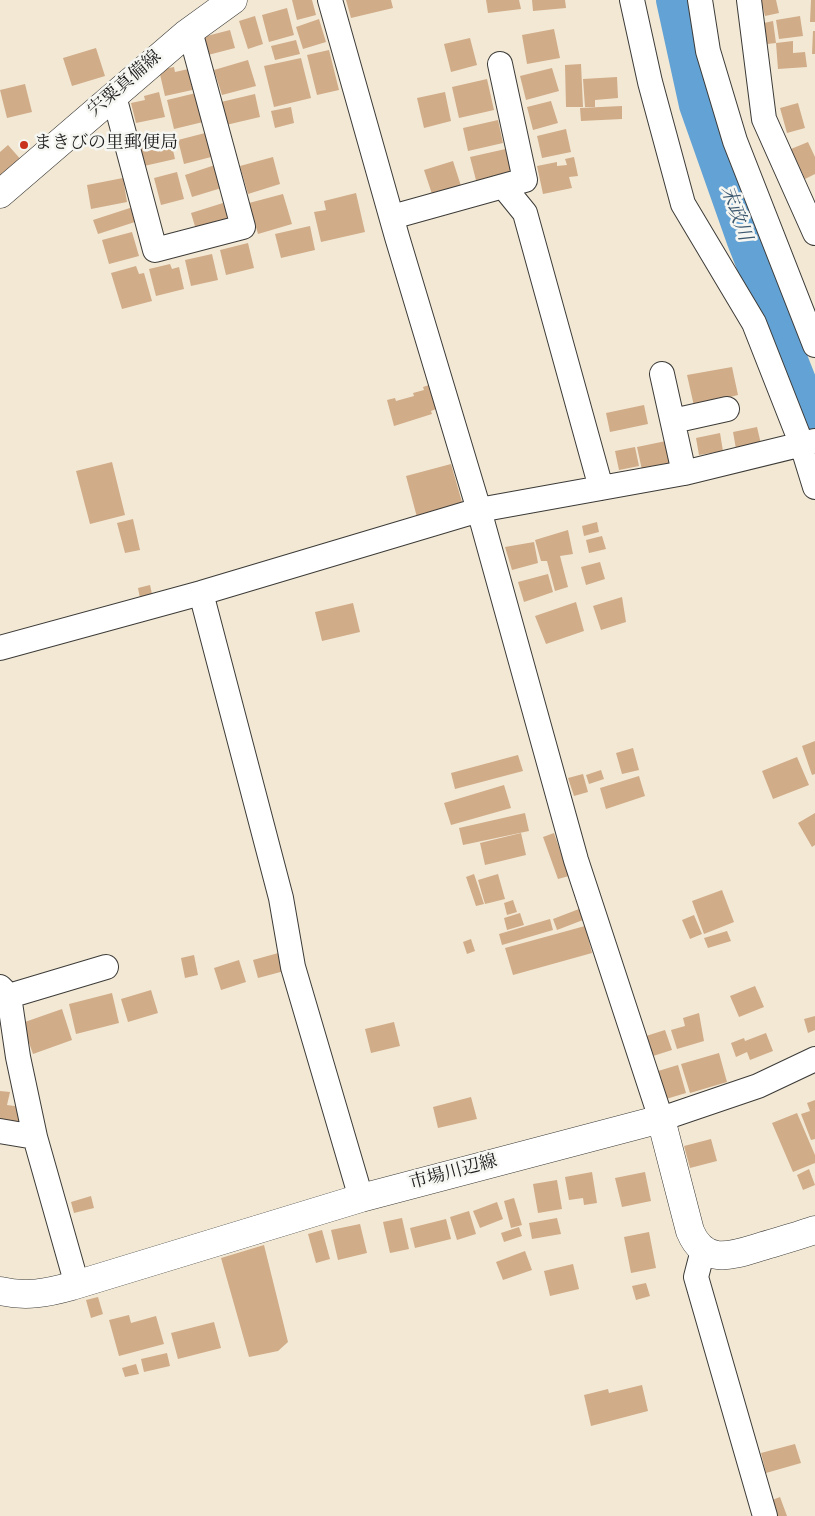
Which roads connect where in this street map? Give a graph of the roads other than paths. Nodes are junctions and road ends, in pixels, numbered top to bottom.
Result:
1 (233, 0) edge
2 (330, 0) edge
3 (632, 0) edge
4 (700, 0) edge
5 (749, 0) edge
6 (190, 31) junction
7 (499, 64) dead end
8 (114, 96) junction
9 (503, 186) junction
10 (0, 194) edge
11 (392, 217) junction
12 (815, 233) edge
13 (815, 345) edge
14 (662, 374) dead end
15 (727, 408) dead end
16 (673, 421) junction
17 (808, 443) edge
18 (684, 473) junction
19 (815, 487) edge
20 (601, 488) junction
21 (479, 510) junction
22 (201, 592) junction
23 (0, 648) edge
24 (106, 967) dead end
25 (5, 992) edge
26 (815, 1059) edge
27 (661, 1119) junction
28 (0, 1131) edge
29 (35, 1136) junction
30 (361, 1198) junction
31 (815, 1230) edge
32 (703, 1250) junction
33 (77, 1285) junction
34 (0, 1291) edge
35 (765, 1516) edge

1 - 6 main road, 宍粟真備線
2 - 11 street
3 - 17 street
4 - 13 street
5 - 12 street
6 - 8 main road, 宍粟真備線
6 - 8 street
7 - 9 street
8 - 10 main road, 宍粟真備線
9 - 11 street
9 - 20 street
11 - 21 street
14 - 16 street
15 - 16 street
16 - 18 street
17 - 18 street
17 - 19 street
18 - 20 street
20 - 21 street
21 - 22 street
21 - 27 street
22 - 23 street
22 - 30 street
24 - 25 street
25 - 29 street
26 - 27 street
27 - 30 main road, 市場川辺線
27 - 32 main road
28 - 29 street
29 - 33 street
30 - 33 main road, 市場川辺線
31 - 32 main road
32 - 35 street
33 - 34 main road, 市場川辺線

